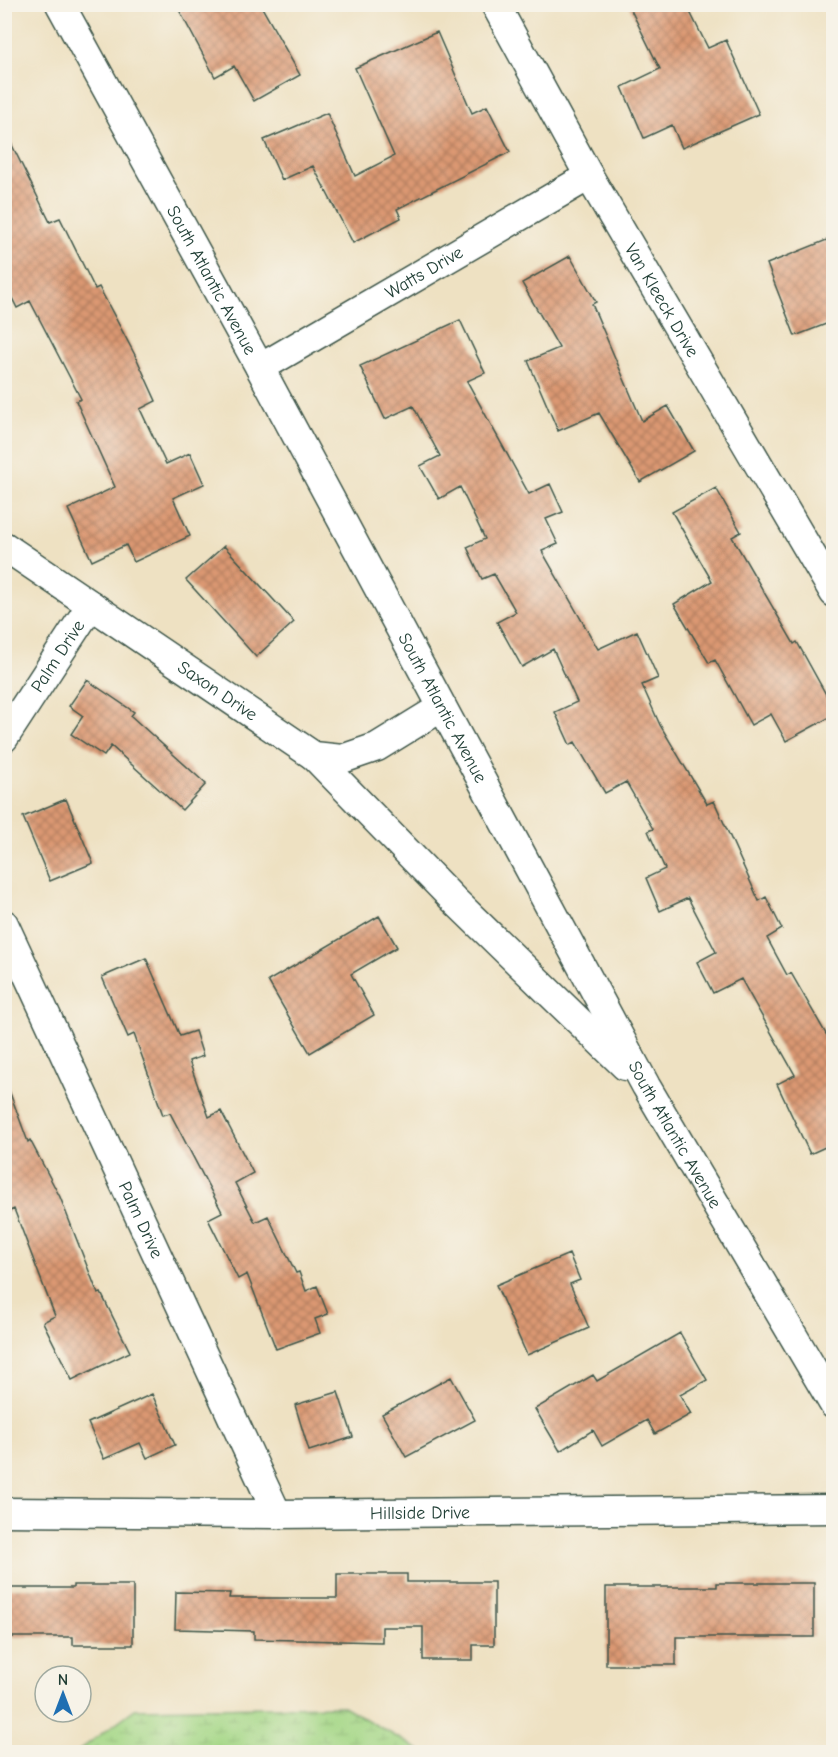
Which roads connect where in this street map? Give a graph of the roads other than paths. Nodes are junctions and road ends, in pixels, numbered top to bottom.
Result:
1 (60, 4) edge
2 (495, 4) edge
3 (589, 176) junction
4 (260, 368) junction
5 (4, 546) edge
6 (834, 593) edge
7 (91, 605) junction
8 (442, 707) junction
9 (4, 738) edge
10 (314, 756) junction
11 (4, 924) edge
12 (646, 1086) junction
13 (834, 1405) edge
14 (834, 1509) edge
15 (4, 1512) edge
16 (277, 1514) junction

1 - 4 street, South Atlantic Avenue
2 - 3 street, Van Kleeck Drive
3 - 4 street, Watts Drive
3 - 6 street, Van Kleeck Drive
4 - 8 street, South Atlantic Avenue
5 - 7 street, Saxon Drive
7 - 9 street, Palm Drive
7 - 10 street, Saxon Drive
8 - 10 street, Saxon Drive
8 - 12 street, South Atlantic Avenue
10 - 12 street
11 - 16 street, Palm Drive
12 - 13 street, South Atlantic Avenue
14 - 16 street, Hillside Drive
15 - 16 street, Hillside Drive

